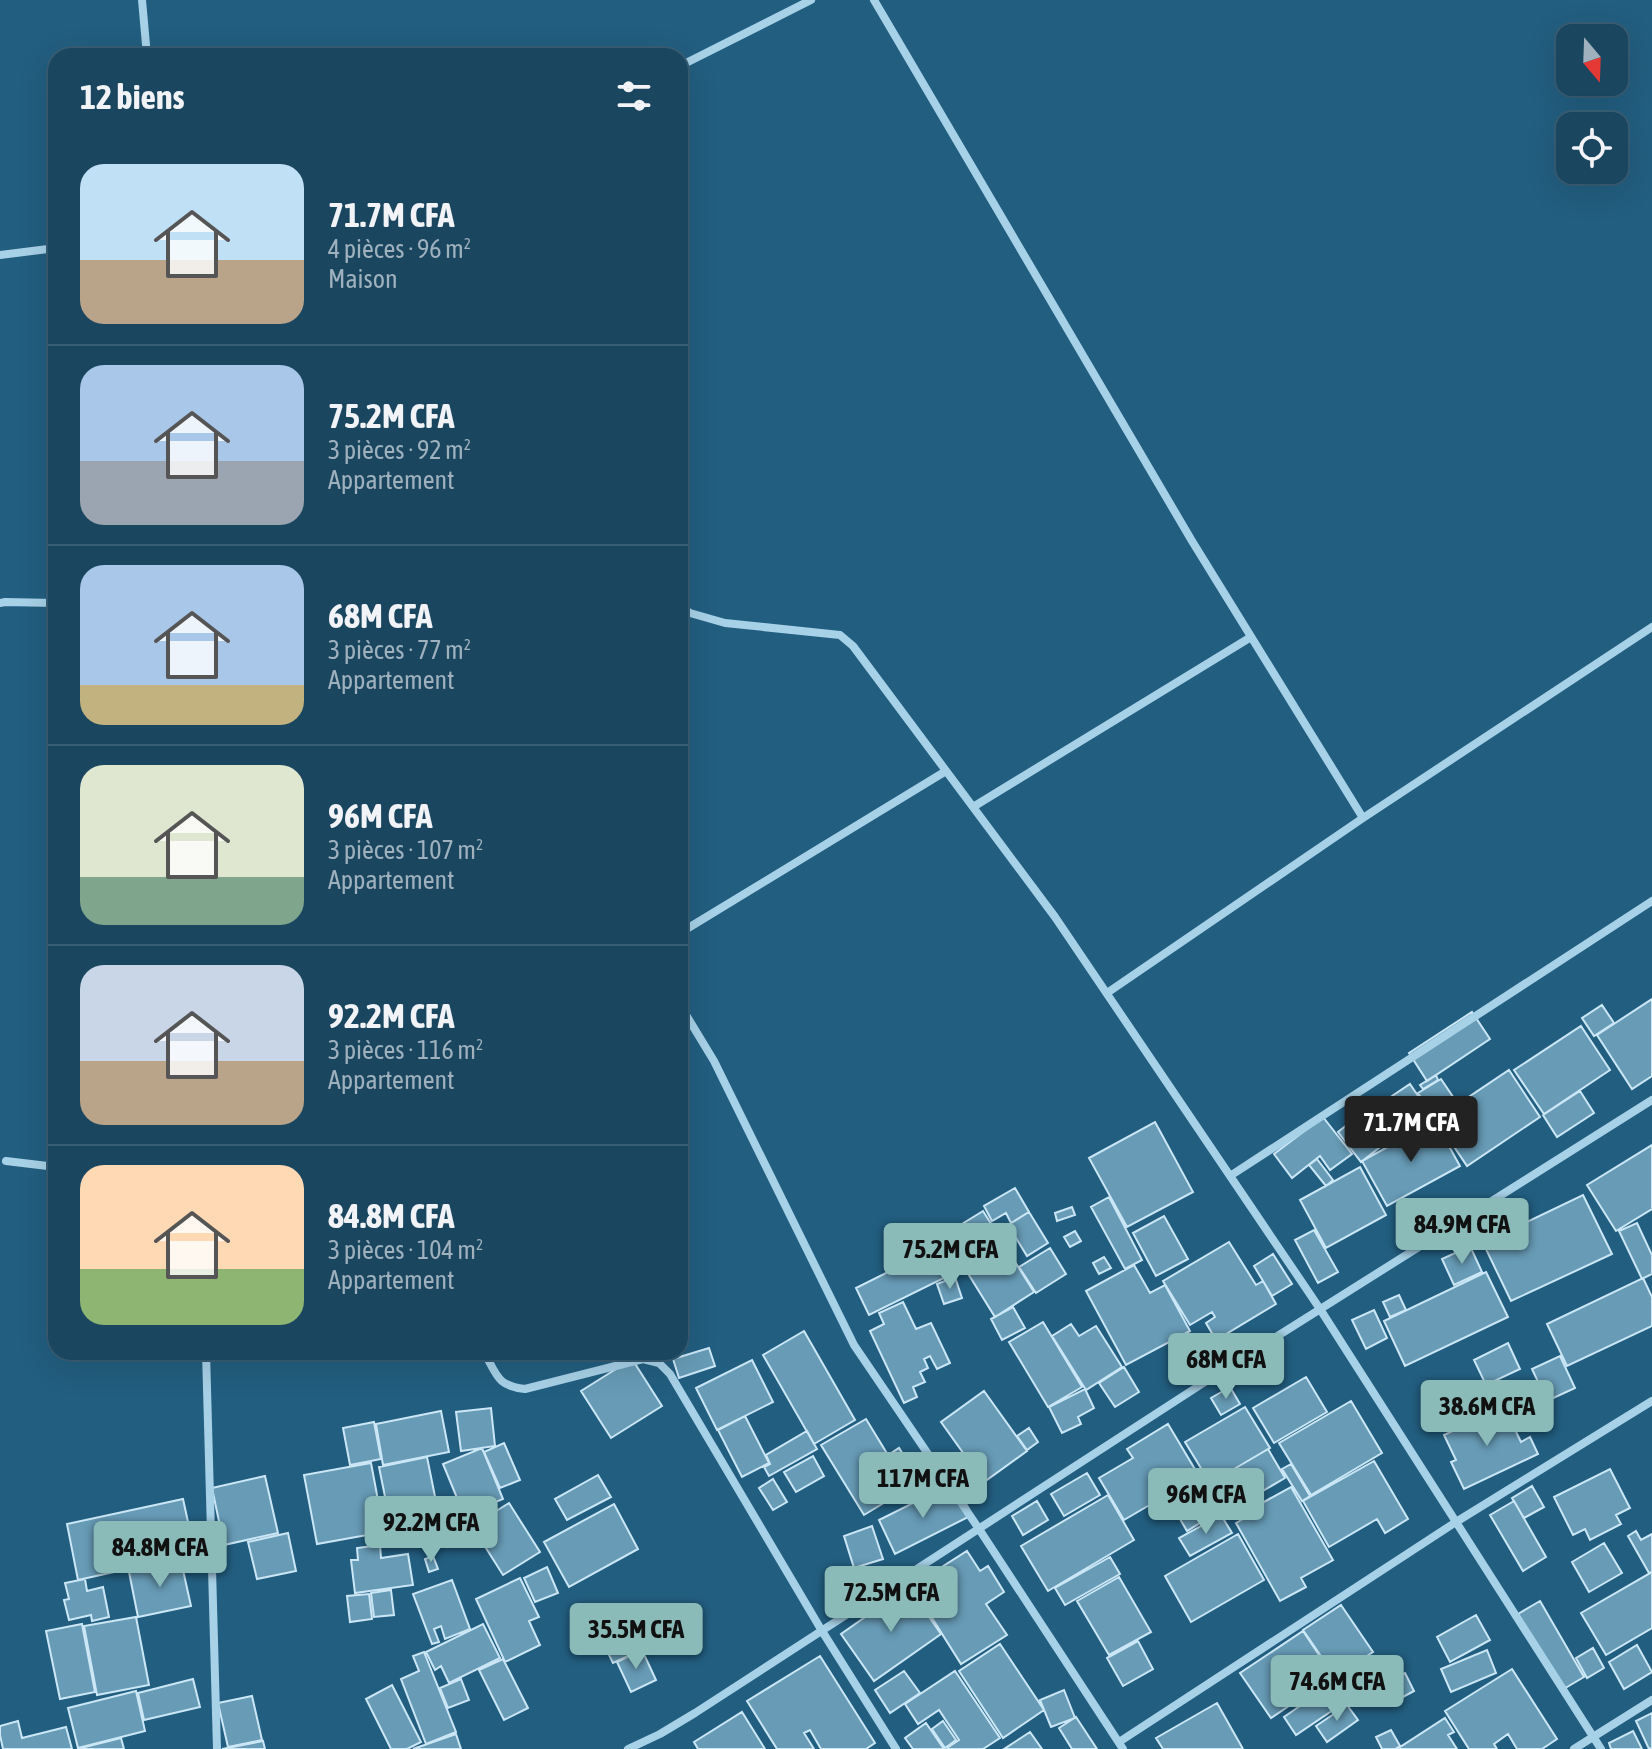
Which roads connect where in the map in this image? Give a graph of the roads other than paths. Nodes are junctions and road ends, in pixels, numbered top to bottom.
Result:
1 (142, 0) edge
2 (811, 0) edge
3 (874, 0) edge
4 (146, 48) edge
5 (688, 62) edge
6 (48, 249) edge
7 (0, 255) edge
8 (0, 603) edge
9 (48, 603) edge
10 (688, 612) edge
11 (1652, 627) edge
12 (1251, 637) junction
13 (946, 771) junction
14 (973, 807) junction
15 (1363, 818) junction
16 (1652, 901) edge
17 (688, 928) edge
18 (1107, 993) junction
19 (688, 1018) edge
20 (1652, 1100) edge
21 (6, 1161) dead end
22 (48, 1166) edge
23 (1230, 1176) junction
24 (1320, 1309) junction
25 (206, 1360) edge
26 (488, 1360) edge
27 (639, 1360) edge
28 (647, 1360) edge
29 (1652, 1401) edge
30 (1456, 1522) junction
31 (979, 1529) junction
32 (822, 1631) junction
33 (1652, 1700) edge
34 (1594, 1736) junction
35 (1121, 1745) edge
36 (217, 1749) edge
37 (628, 1749) edge
38 (896, 1749) edge
39 (1574, 1749) edge
40 (1601, 1749) edge

1 - 4 street
2 - 5 street
3 - 12 street
6 - 7 street
8 - 9 street
10 - 13 street
11 - 15 street
12 - 14 street
12 - 15 street
13 - 14 street
13 - 17 street
14 - 18 street
15 - 18 street
16 - 23 street
18 - 23 street
19 - 31 street
20 - 24 street
21 - 22 street
23 - 24 street
24 - 30 street
24 - 31 street
25 - 36 street
26 - 27 street
28 - 32 street
29 - 30 street
30 - 34 street
30 - 35 street
31 - 32 street
31 - 35 street
32 - 37 street
32 - 38 street
33 - 34 street
34 - 39 street
34 - 40 street

